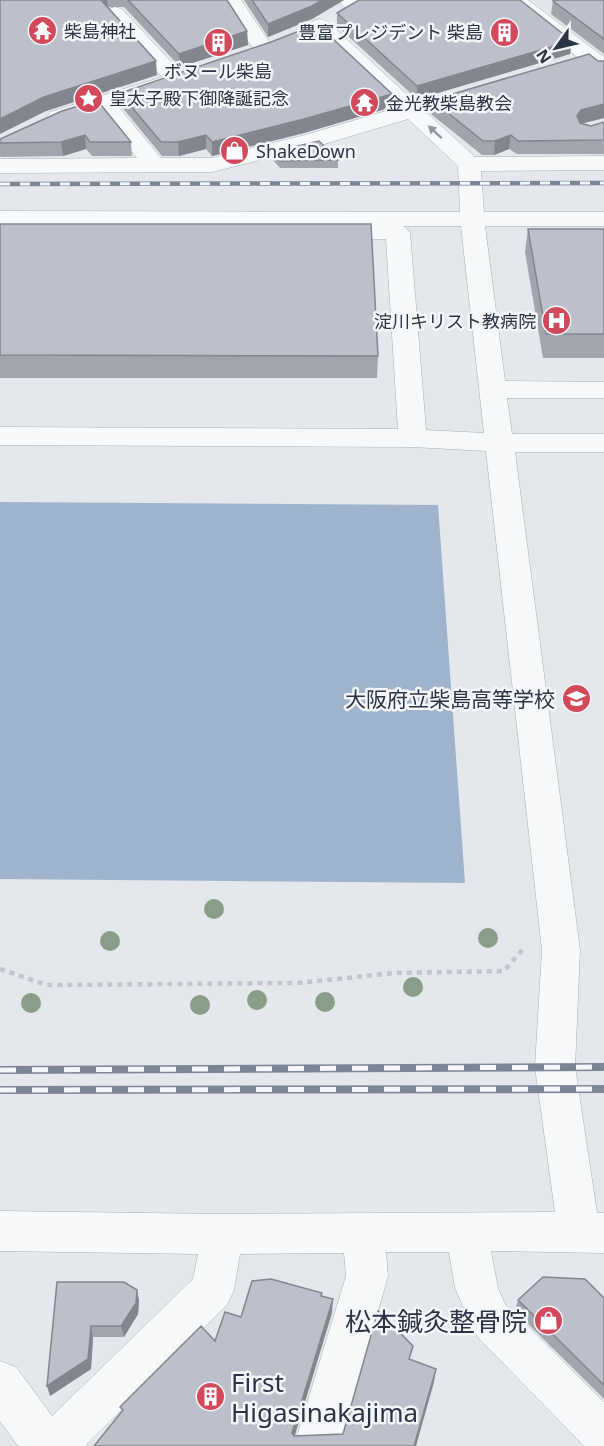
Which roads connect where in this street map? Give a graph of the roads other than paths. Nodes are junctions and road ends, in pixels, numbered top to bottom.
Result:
1 (231, 0) edge
2 (355, 1) edge
3 (523, 6) edge
4 (553, 6) edge
5 (115, 13) edge
6 (320, 25) junction
7 (600, 62) edge
8 (569, 64) edge
9 (446, 100) edge
10 (103, 102) junction
11 (412, 111) junction
12 (37, 127) edge
13 (469, 164) junction
14 (604, 164) edge
15 (0, 166) edge
16 (155, 166) junction
17 (0, 218) edge
18 (472, 218) junction
19 (604, 219) edge
20 (0, 232) edge
21 (494, 389) junction
22 (604, 390) edge
23 (0, 436) edge
24 (413, 438) junction
25 (500, 443) junction
26 (604, 443) edge
27 (0, 1231) edge
28 (468, 1232) junction
29 (363, 1233) junction
30 (592, 1233) edge
31 (220, 1234) junction
32 (0, 1383) edge
33 (604, 1434) edge
34 (46, 1446) edge
35 (53, 1446) edge
36 (317, 1446) edge

1 - 6 street
2 - 6 street
3 - 4 street
3 - 7 street
5 - 10 street
6 - 11 street
7 - 8 street
9 - 11 street
10 - 12 street
10 - 16 street
13 -> 11 street
11 - 16 street
13 - 14 street
13 - 18 street
15 - 16 street
17 - 18 street
18 - 19 street
18 - 21 street
20 - 24 street
21 - 22 street
21 - 25 street
23 - 24 street
24 - 25 street
25 - 26 street
25 - 30 street
27 - 31 street
28 - 29 street
28 - 30 street
28 - 33 street
29 - 31 street
29 - 36 street
31 - 35 street
32 - 34 street

